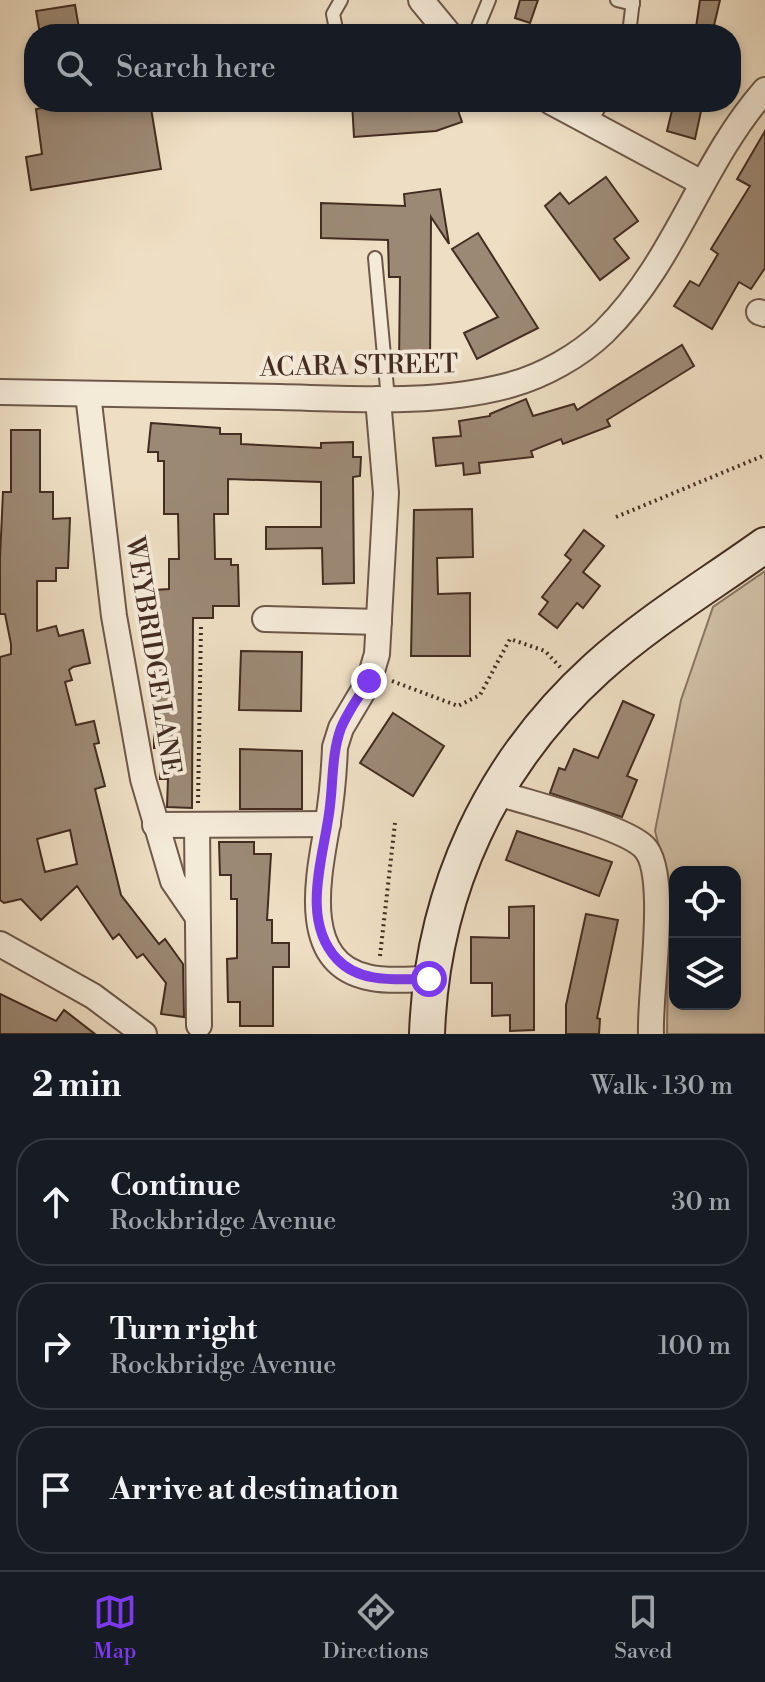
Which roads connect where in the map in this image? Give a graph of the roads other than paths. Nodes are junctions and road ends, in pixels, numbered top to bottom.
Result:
1 (341, 0) edge
2 (421, 0) edge
3 (489, 0) edge
4 (617, 0) edge
5 (633, 2) edge
6 (335, 24) edge
7 (441, 24) edge
8 (479, 24) edge
9 (630, 24) edge
10 (765, 90) edge
11 (596, 113) edge
12 (702, 183) junction
13 (375, 258) dead end
14 (0, 392) edge
15 (88, 394) junction
16 (383, 399) junction
17 (765, 545) edge
18 (265, 619) dead end
19 (379, 622) junction
20 (495, 792) junction
21 (328, 824) junction
22 (155, 825) junction
23 (197, 825) junction
24 (197, 916) junction
25 (0, 944) edge
26 (429, 979) junction
27 (199, 1025) dead end
28 (144, 1034) edge
29 (427, 1034) edge
30 (651, 1034) edge

1 - 6 lane
2 - 7 street
3 - 8 lane
4 - 5 lane
5 - 9 lane
10 - 12 street, ACARA STREET
11 - 12 street
12 - 16 street, ACARA STREET
13 - 16 lane
14 - 15 street, ACARA STREET
15 - 16 street, ACARA STREET
15 - 22 street, WEYBRIDGE LANE
16 - 19 street
17 - 20 street
18 - 19 street
19 - 21 street
20 - 26 street
20 - 30 street
21 - 23 street
21 - 26 street
22 - 23 street
22 - 24 street, WEYBRIDGE LANE
23 - 24 street
24 - 27 street
25 - 28 street
26 - 29 street

